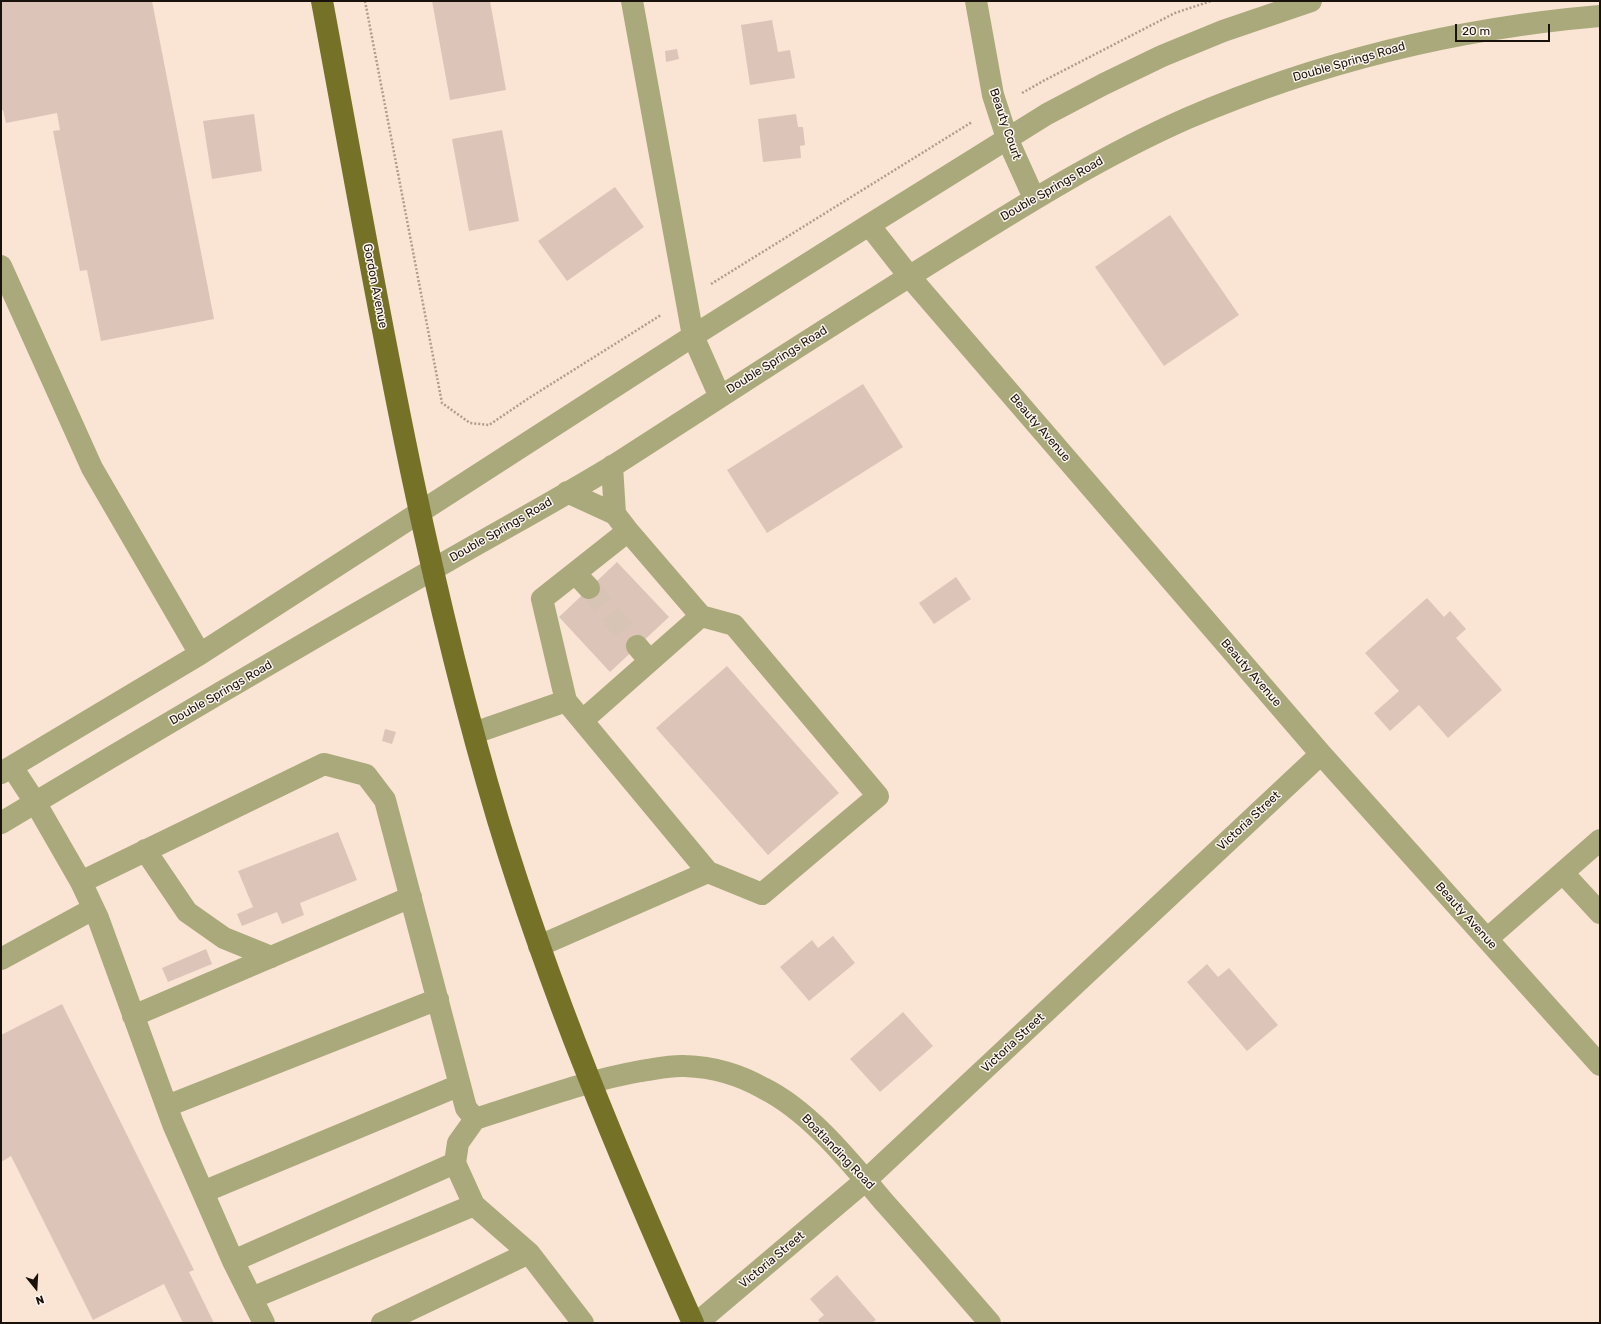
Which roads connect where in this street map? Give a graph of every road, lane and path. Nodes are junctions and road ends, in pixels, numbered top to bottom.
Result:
1 (322, 1) edge
2 (632, 1) edge
3 (976, 1) edge
4 (1311, 1) edge
5 (1600, 16) edge
6 (1007, 138) junction
7 (1034, 198) junction
8 (869, 224) junction
9 (1, 266) edge
10 (909, 276) junction
11 (693, 336) junction
12 (720, 396) junction
13 (612, 466) junction
14 (567, 492) junction
15 (420, 511) junction
16 (615, 514) junction
17 (628, 531) junction
18 (432, 569) junction
19 (702, 616) junction
20 (200, 654) junction
21 (566, 701) junction
22 (583, 720) junction
23 (474, 733) junction
24 (1321, 754) junction
25 (7, 770) edge
26 (36, 802) junction
27 (1, 823) edge
28 (1600, 840) edge
29 (145, 850) junction
30 (708, 872) junction
31 (1563, 873) junction
32 (81, 882) junction
33 (411, 897) junction
34 (93, 909) junction
35 (1600, 913) edge
36 (1487, 939) junction
37 (539, 946) junction
38 (271, 957) junction
39 (1, 959) edge
40 (438, 999) junction
41 (133, 1016) junction
42 (1600, 1065) edge
43 (592, 1082) junction
44 (460, 1085) junction
45 (167, 1106) junction
46 (475, 1119) junction
47 (455, 1163) junction
48 (866, 1180) junction
49 (203, 1192) junction
50 (474, 1205) junction
51 (529, 1253) junction
52 (234, 1261) junction
53 (252, 1298) junction
54 (264, 1323) edge
55 (382, 1323) edge
56 (583, 1323) edge
57 (693, 1323) edge
58 (697, 1323) edge
59 (990, 1323) edge

1 - 15 main road, Gordon Avenue
2 - 11 street
3 - 6 street, Beauty Court
4 - 6 street
5 - 7 street, Double Springs Road
6 - 7 street, Beauty Court
6 - 8 street
7 - 10 street, Double Springs Road
8 - 10 street, Beauty Avenue
8 - 11 street
9 - 20 street
10 - 12 street, Double Springs Road
10 - 24 street, Beauty Avenue
11 - 12 street
11 - 15 street
12 - 13 street, Double Springs Road
13 - 14 street, Double Springs Road
13 - 16 street
14 - 16 street
14 - 18 street, Double Springs Road
15 - 18 main road, Gordon Avenue
15 - 20 street
16 - 17 street
17 - 19 street
17 - 21 street
18 - 23 main road, Gordon Avenue
18 - 26 street, Double Springs Road
19 - 22 street
19 - 30 street
20 - 25 street
21 - 22 street
21 - 23 street
22 - 30 street
23 - 37 main road, Gordon Avenue
24 - 36 street, Beauty Avenue
24 - 48 street, Victoria Street
25 - 26 street
26 - 27 street, Double Springs Road
26 - 32 street
28 - 31 street
29 - 32 street
29 - 33 street
29 - 38 street
30 - 37 street
31 - 35 street
31 - 36 street
32 - 34 street
33 - 38 street
33 - 40 street
34 - 39 street
34 - 41 street
36 - 42 street, Beauty Avenue
37 - 43 main road, Gordon Avenue
38 - 41 street
40 - 44 street
40 - 45 street
41 - 45 street
43 - 46 street, Boatlanding Road
43 - 48 street, Boatlanding Road
43 - 57 main road, Gordon Avenue
44 - 46 street
44 - 49 street
45 - 49 street
46 - 47 street
47 - 50 street
47 - 52 street
48 - 58 street, Victoria Street
48 - 59 street, Boatlanding Road
49 - 52 street
50 - 51 street
50 - 53 street
51 - 55 street
51 - 56 street
52 - 53 street
53 - 54 street

